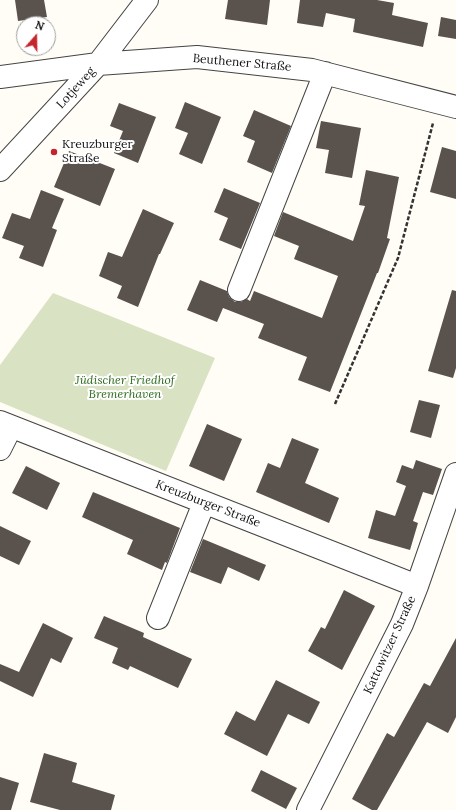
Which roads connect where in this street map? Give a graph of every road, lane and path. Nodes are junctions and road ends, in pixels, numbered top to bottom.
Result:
1 (147, 0) edge
2 (98, 64) junction
3 (325, 73) junction
4 (0, 77) edge
5 (447, 105) edge
6 (0, 170) edge
7 (239, 290) dead end
8 (335, 404) dead end
9 (6, 424) edge
10 (0, 449) edge
11 (456, 474) edge
12 (452, 498) edge
13 (204, 503) junction
14 (417, 586) junction
15 (158, 618) dead end
16 (308, 810) edge

1 - 2 street, Lotjeweg
2 - 3 street, Beuthener Straße
2 - 4 street, Beuthener Straße
2 - 6 street, Lotjeweg
3 - 5 street, Beuthener Straße
3 - 7 street
5 - 8 path
9 - 10 street
9 - 13 street, Kreuzburger Straße
11 - 12 street, Kattowitzer Straße
12 - 14 street, Kattowitzer Straße
13 - 14 street, Kreuzburger Straße
13 - 15 street
14 - 16 street, Kattowitzer Straße

